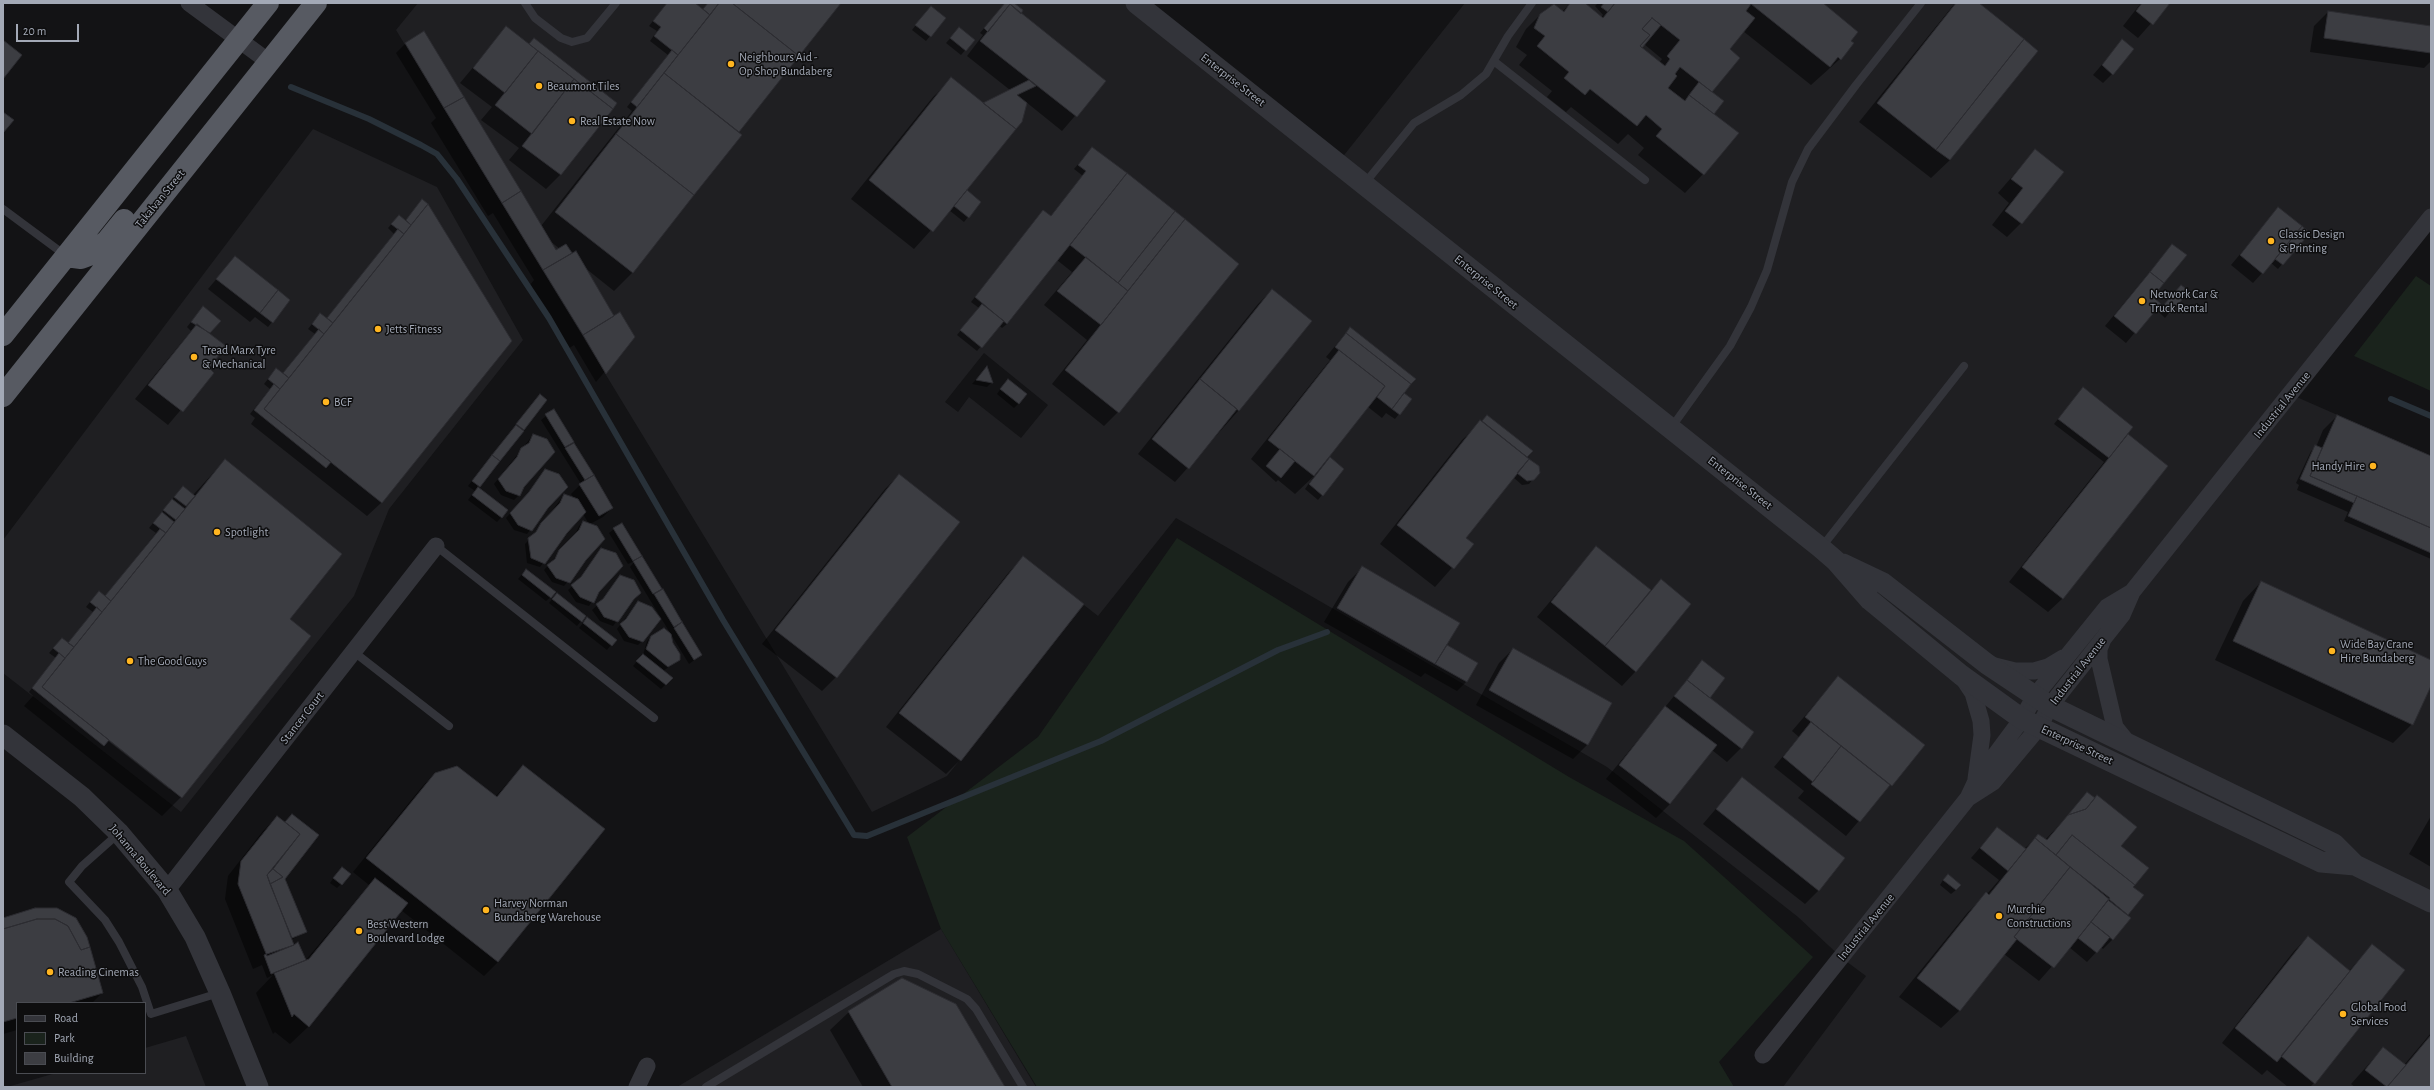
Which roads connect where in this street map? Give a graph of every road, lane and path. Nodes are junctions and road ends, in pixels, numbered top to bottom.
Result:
1 (189, 3) edge
2 (268, 3) edge
3 (316, 3) edge
4 (525, 3) edge
5 (616, 3) edge
6 (1136, 3) edge
7 (1532, 3) edge
8 (1921, 3) edge
9 (238, 40) junction
10 (269, 62) junction
11 (1495, 62) junction
12 (1645, 180) dead end
13 (172, 183) junction
14 (1364, 184) junction
15 (3, 210) edge
16 (2431, 217) edge
17 (66, 256) junction
18 (3, 335) edge
19 (1964, 366) dead end
20 (3, 396) edge
21 (1671, 429) junction
22 (436, 546) joint
23 (1829, 554) junction
24 (2132, 592) junction
25 (2104, 637) junction
26 (354, 652) junction
27 (2071, 653) junction
28 (1987, 664) junction
29 (1961, 675) junction
30 (2042, 701) junction
31 (654, 718) dead end
32 (2030, 723) junction
33 (449, 726) dead end
34 (3, 735) edge
35 (2128, 743) junction
36 (1976, 781) junction
37 (1968, 798) junction
38 (119, 833) junction
39 (2355, 865) junction
40 (167, 890) junction
41 (2431, 902) edge
42 (220, 993) junction
43 (1763, 1055) dead end
44 (647, 1066) dead end
45 (258, 1087) edge
46 (637, 1087) edge
47 (706, 1087) edge
48 (1023, 1087) edge

1 - 9 street
2 - 9 highway
3 - 10 highway, Takalvan Street
4 - 5 lane
6 - 14 street, Enterprise Street
7 - 11 lane
8 - 21 lane
9 - 10 street
9 - 17 highway
10 - 13 highway, Takalvan Street
11 - 12 lane
11 - 14 lane
13 - 17 highway
13 - 20 highway, Takalvan Street
14 - 21 street, Enterprise Street
15 - 17 lane
16 - 24 street, Industrial Avenue
17 - 18 highway
19 - 23 lane
21 - 23 street, Enterprise Street
22 - 26 street, Stancer Court
22 - 31 lane
23 - 28 street, Enterprise Street
23 - 29 street, Enterprise Street
24 - 25 street, Industrial Avenue
24 - 27 street, Industrial Avenue
25 - 30 street, Industrial Avenue
25 - 35 street
26 - 33 lane
26 - 40 street, Stancer Court
27 - 28 street
27 - 30 street, Industrial Avenue
28 - 30 street, Enterprise Street
29 - 32 street, Enterprise Street
29 - 36 street
30 - 32 street, Industrial Avenue
30 - 35 street, Enterprise Street
32 - 36 street, Industrial Avenue
32 - 37 street, Industrial Avenue
32 - 39 street, Enterprise Street
34 - 38 street, Johanna Boulevard
35 - 39 street, Enterprise Street
36 - 37 street, Industrial Avenue
37 - 43 street, Industrial Avenue
38 - 40 street, Johanna Boulevard
38 - 42 lane
39 - 41 street, Enterprise Street
40 - 42 street, Johanna Boulevard
42 - 45 street, Johanna Boulevard
44 - 46 street
47 - 48 lane

